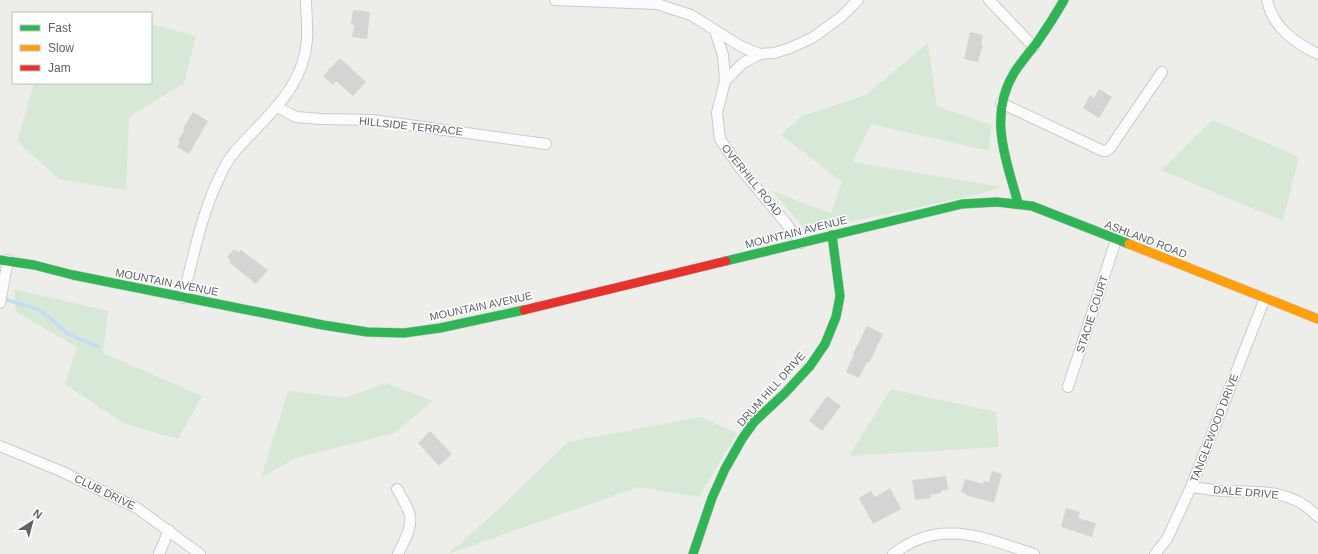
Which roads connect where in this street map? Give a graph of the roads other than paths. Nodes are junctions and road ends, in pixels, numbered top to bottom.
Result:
1 (306, 0) edge
2 (555, 0) edge
3 (858, 0) edge
4 (988, 0) edge
5 (1064, 0) edge
6 (1267, 0) edge
7 (715, 31) junction
8 (1034, 47) junction
9 (760, 54) junction
10 (1318, 54) edge
11 (1162, 72) dead end
12 (725, 81) junction
13 (1001, 103) junction
14 (277, 107) junction
15 (546, 144) dead end
16 (1018, 203) junction
17 (962, 204) joint
18 (832, 235) junction
19 (1116, 240) junction
20 (801, 243) junction
21 (4, 260) edge
22 (183, 298) junction
23 (1265, 298) junction
24 (0, 304) edge
25 (1318, 319) edge
26 (1068, 387) dead end
27 (0, 446) edge
28 (1191, 487) junction
29 (397, 489) dead end
30 (1318, 517) edge
31 (169, 530) junction
32 (159, 554) edge
33 (200, 554) edge
34 (398, 554) edge
35 (693, 554) edge
36 (893, 554) edge
37 (1034, 554) edge
38 (1155, 554) edge

1 - 14 street
2 - 7 street
3 - 9 street, OVERHILL ROAD
4 - 8 street
5 - 8 main road
6 - 10 street
7 - 9 street
7 - 12 street
8 - 13 main road
9 - 12 street, OVERHILL ROAD
11 - 13 street
12 - 20 street, OVERHILL ROAD
13 - 16 main road
14 - 15 street, HILLSIDE TERRACE
14 - 22 street
16 - 17 main road, ASHLAND ROAD
16 - 19 main road, ASHLAND ROAD
17 - 18 main road, MOUNTAIN AVENUE
18 - 20 main road, MOUNTAIN AVENUE
18 - 35 main road, DRUM HILL DRIVE
19 - 23 main road, ASHLAND ROAD
19 - 26 street, STACIE COURT
20 - 22 main road, MOUNTAIN AVENUE
21 - 22 main road, MOUNTAIN AVENUE
21 - 24 street
23 - 25 main road, ASHLAND ROAD
23 - 28 street, TANGLEWOOD DRIVE
27 - 31 street, CLUB DRIVE
28 - 30 street, DALE DRIVE
28 - 38 street, TANGLEWOOD DRIVE
29 - 34 street
31 - 32 street
31 - 33 street, CLUB DRIVE
36 - 37 street

